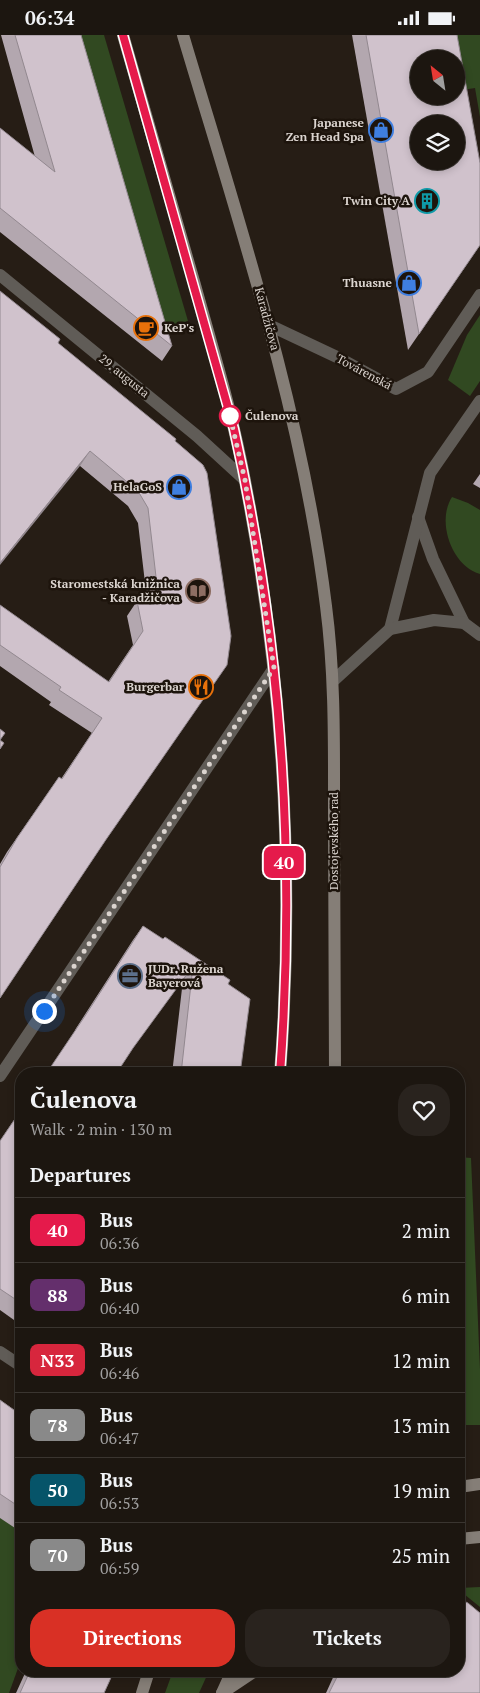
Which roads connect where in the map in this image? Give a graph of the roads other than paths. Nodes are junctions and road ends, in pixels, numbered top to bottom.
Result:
1 (123, 35) edge
2 (183, 35) edge
3 (0, 275) edge
4 (480, 295) edge
5 (269, 325) junction
6 (480, 401) edge
7 (245, 480) junction
8 (418, 517) junction
9 (327, 608) joint
10 (464, 623) junction
11 (390, 629) junction
12 (480, 635) edge
13 (274, 668) junction
14 (333, 681) junction
15 (280, 1067) edge
16 (335, 1067) edge
17 (0, 1076) edge
18 (0, 1351) edge
19 (15, 1362) edge
20 (480, 1484) edge
21 (465, 1486) edge
22 (480, 1537) edge
23 (465, 1538) edge
24 (147, 1677) edge
25 (229, 1677) edge
26 (246, 1677) edge
27 (142, 1693) edge
28 (222, 1693) edge

1 - 7 main road
2 - 5 main road, Karadžičova
3 - 7 street, 29. augusta
4 - 5 street, Továrenská
5 - 9 main road, Karadžičova
6 - 8 street
7 - 13 main road
8 - 10 street
8 - 11 street
9 - 14 main road, Dostojevského rad
10 - 11 street
10 - 12 street
11 - 14 street
13 - 15 main road
13 - 17 street
14 - 16 main road, Dostojevského rad
18 - 19 street
20 - 21 main road
22 - 23 main road
24 - 27 main road
25 - 28 main road
26 - 28 main road

